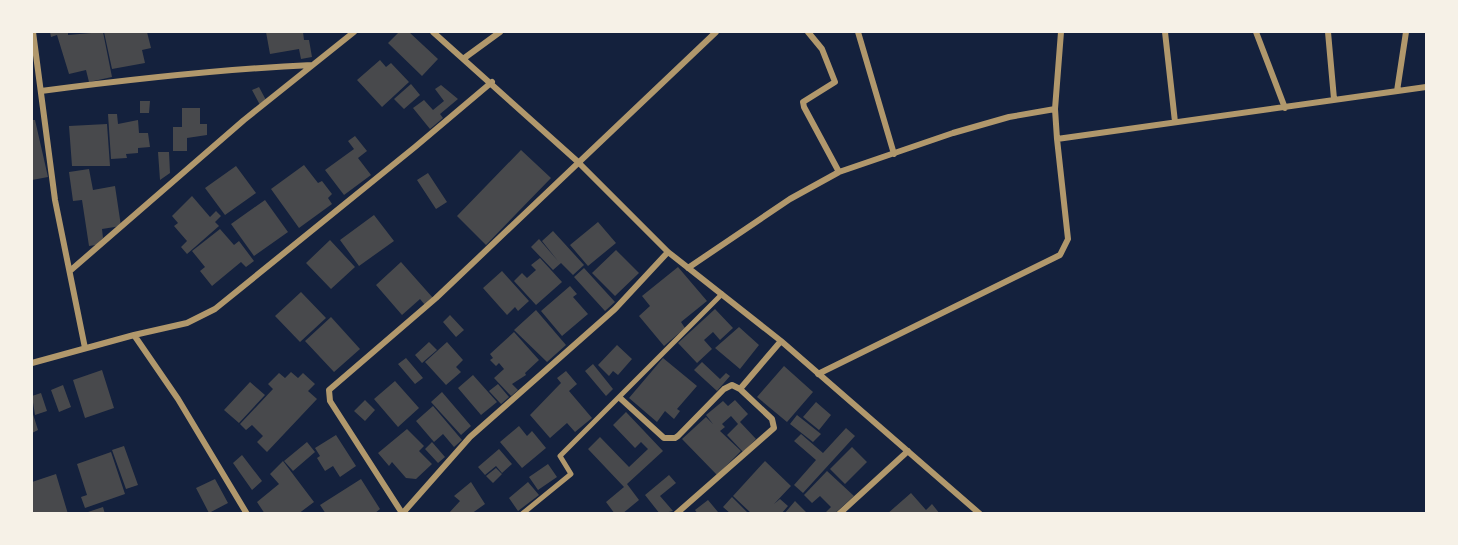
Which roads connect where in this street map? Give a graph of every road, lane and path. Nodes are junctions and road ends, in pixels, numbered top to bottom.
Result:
1 (33, 32) edge
2 (354, 32) edge
3 (433, 32) edge
4 (500, 32) edge
5 (716, 32) edge
6 (808, 32) edge
7 (858, 32) edge
8 (1061, 32) edge
9 (1165, 32) edge
10 (1256, 32) edge
11 (1328, 32) edge
12 (1406, 32) edge
13 (463, 59) junction
14 (312, 65) junction
15 (492, 82) junction
16 (1426, 87) edge
17 (41, 91) junction
18 (1397, 91) junction
19 (1334, 99) junction
20 (1285, 108) junction
21 (1055, 109) junction
22 (1175, 122) junction
23 (1057, 139) junction
24 (894, 154) junction
25 (577, 161) junction
26 (839, 172) junction
27 (668, 252) junction
28 (688, 268) junction
29 (71, 270) junction
30 (722, 294) junction
31 (134, 335) junction
32 (781, 341) junction
33 (85, 348) junction
34 (32, 363) edge
35 (818, 374) junction
36 (740, 389) junction
37 (620, 398) junction
38 (908, 451) junction
39 (247, 513) edge
40 (402, 513) edge
41 (522, 513) edge
42 (676, 513) edge
43 (839, 513) edge
44 (980, 513) edge

1 - 17 street
2 - 14 street
3 - 13 street
4 - 13 street
5 - 25 street
6 - 26 street
7 - 24 street
8 - 21 street
9 - 22 street
10 - 20 street
11 - 19 street
12 - 18 street
13 - 15 street
14 - 17 street
14 - 29 street
15 - 25 street
15 - 31 street
16 - 18 street
17 - 29 street
18 - 19 street
19 - 20 street
20 - 22 street
21 - 23 street
21 - 24 street
22 - 23 street
23 - 35 street
24 - 26 street
25 - 27 street
25 - 40 street
26 - 28 street
27 - 28 street
27 - 40 street
28 - 30 street
29 - 33 street
30 - 32 street
30 - 37 street
31 - 33 street
31 - 39 street
32 - 35 street
32 - 36 street
33 - 34 street
35 - 38 street
36 - 37 street
36 - 42 street
37 - 41 street
38 - 43 street
38 - 44 street

